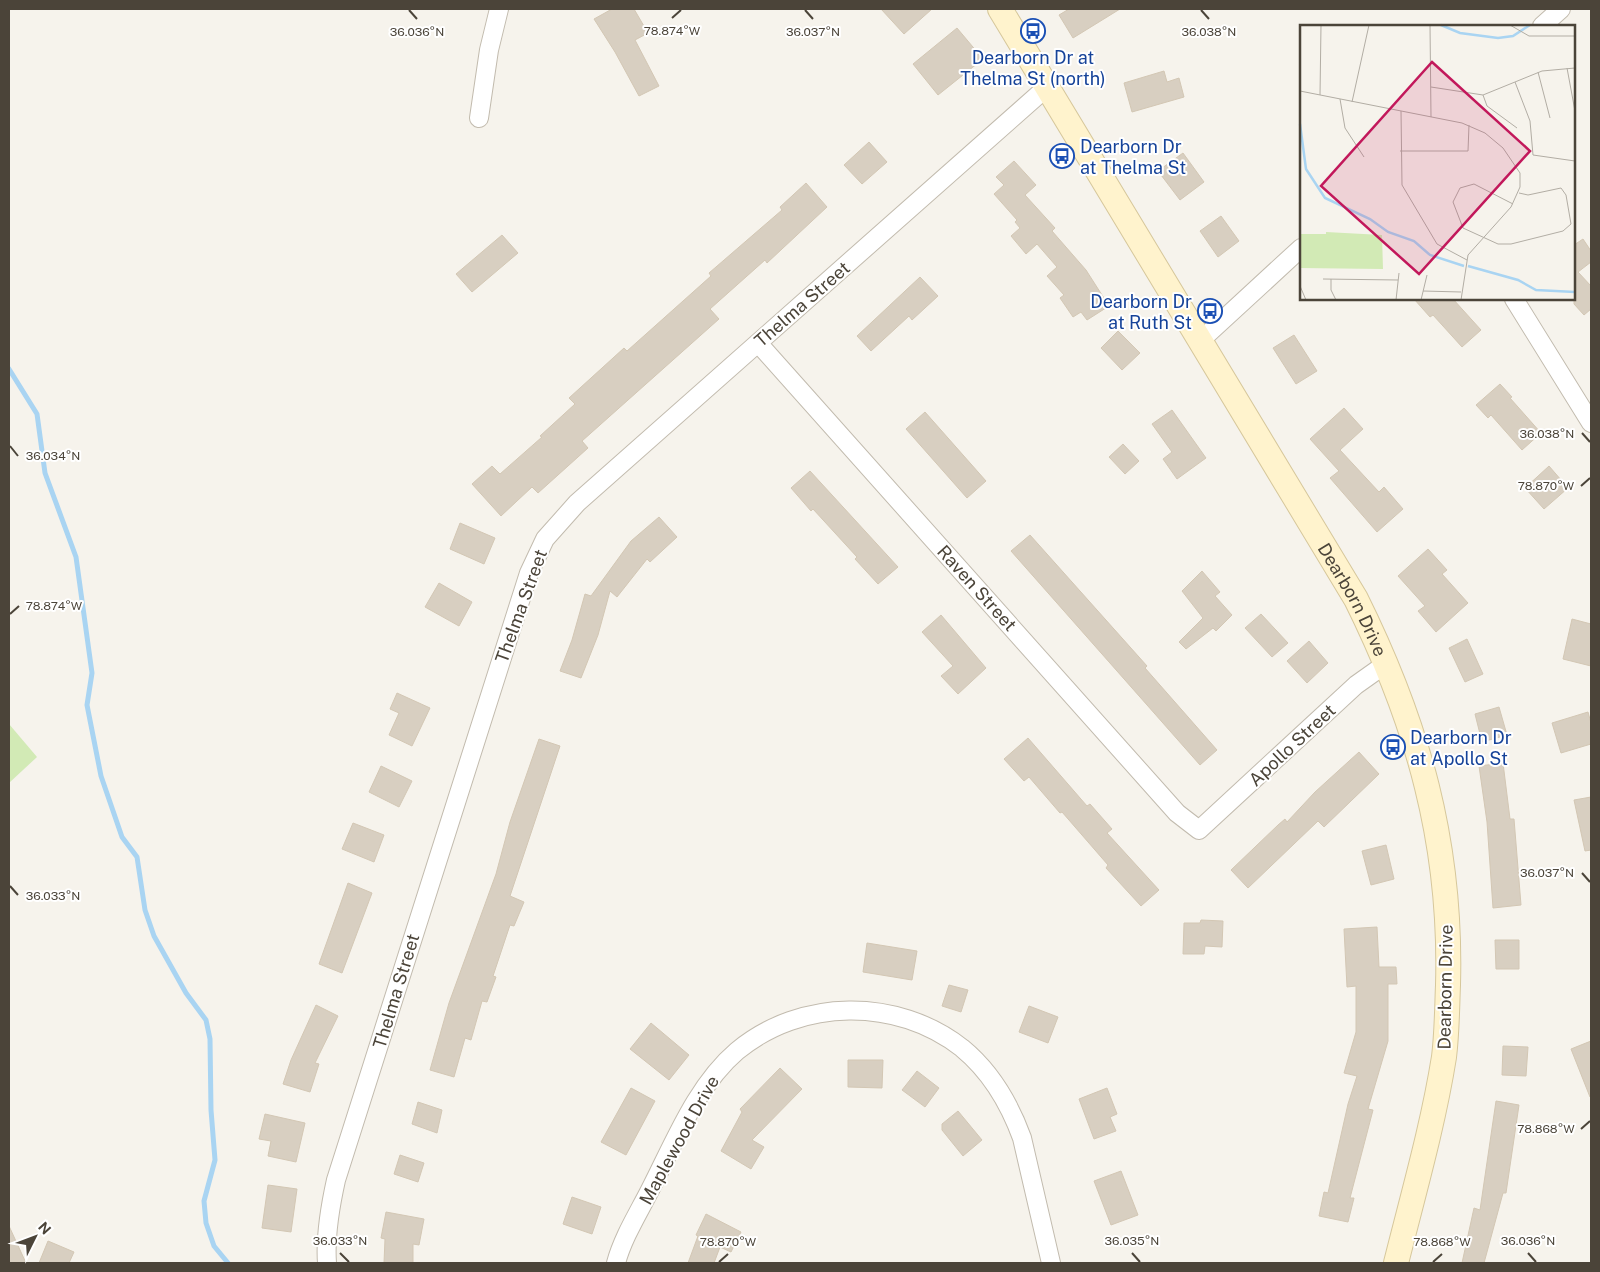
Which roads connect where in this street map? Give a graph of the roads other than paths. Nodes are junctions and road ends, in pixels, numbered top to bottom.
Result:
1 (499, 9) edge
2 (1000, 9) edge
3 (1561, 9) edge
4 (1543, 25) edge
5 (1047, 87) junction
6 (479, 118) dead end
7 (1300, 249) edge
8 (1515, 300) edge
9 (1200, 341) junction
10 (758, 343) junction
11 (1591, 424) edge
12 (1387, 662) junction
13 (1199, 830) joint
14 (327, 1263) edge
15 (616, 1263) edge
16 (1051, 1263) edge
17 (1396, 1263) edge

1 - 6 street
2 - 5 street, Dearborn Drive
3 - 4 street
5 - 9 street, Dearborn Drive
5 - 10 street, Thelma Street
7 - 9 street
8 - 11 street
9 - 12 street, Dearborn Drive
10 - 13 street, Raven Street
10 - 14 street, Thelma Street
12 - 13 street, Apollo Street
12 - 17 street, Dearborn Drive
15 - 16 street, Maplewood Drive

